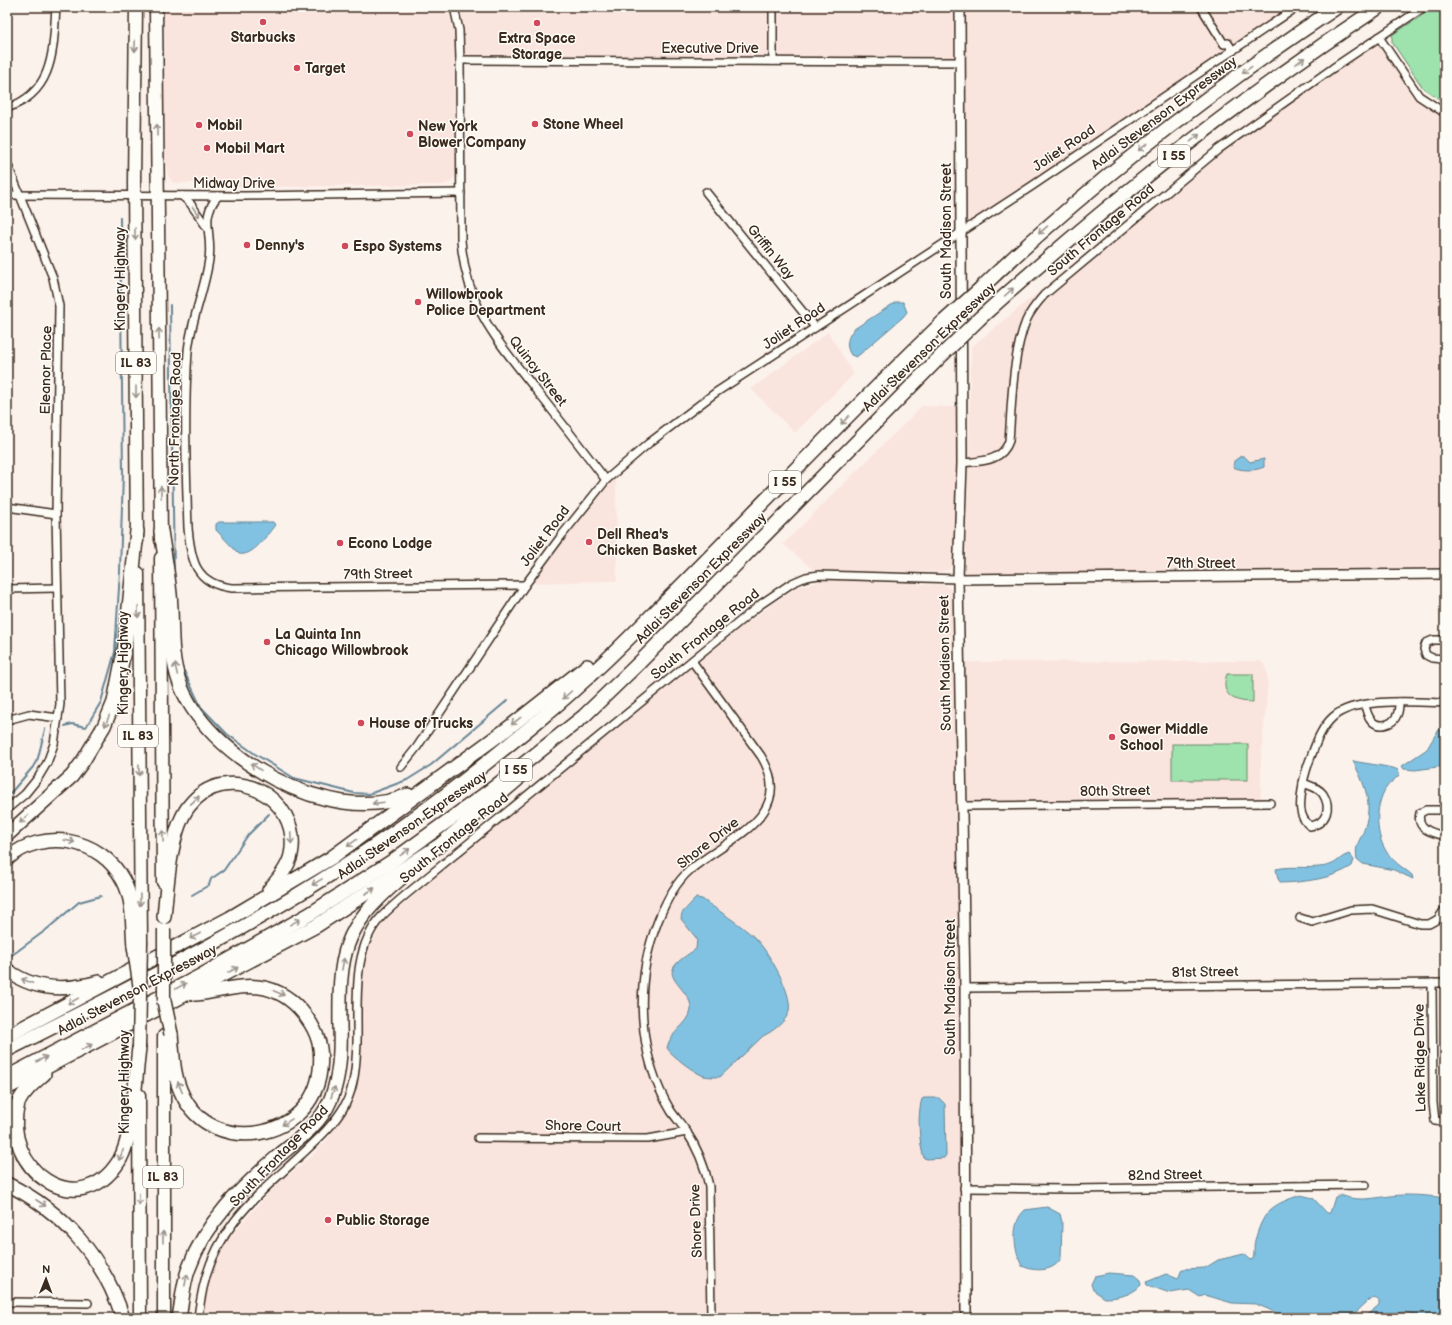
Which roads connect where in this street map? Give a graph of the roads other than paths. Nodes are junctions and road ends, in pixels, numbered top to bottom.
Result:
1 (56, 7) edge
2 (136, 7) edge
3 (156, 7) edge
4 (454, 7) edge
5 (773, 7) edge
6 (960, 7) edge
7 (1201, 7) edge
8 (1297, 7) edge
9 (1337, 7) edge
10 (1379, 7) edge
11 (1424, 7) edge
12 (1379, 37) junction
13 (1233, 51) junction
14 (460, 60) junction
15 (773, 61) junction
16 (959, 62) junction
17 (7, 108) edge
18 (1445, 113) edge
19 (7, 163) edge
20 (706, 192) dead end
21 (461, 193) junction
22 (20, 194) junction
23 (7, 195) edge
24 (135, 195) junction
25 (158, 196) junction
26 (182, 196) junction
27 (218, 196) junction
28 (208, 230) junction
29 (960, 231) junction
30 (815, 327) junction
31 (962, 463) junction
32 (606, 480) junction
33 (7, 506) edge
34 (56, 514) junction
35 (137, 531) junction
36 (161, 531) junction
37 (1445, 574) edge
38 (958, 579) junction
39 (525, 585) junction
40 (57, 588) junction
41 (232, 588) joint
42 (7, 589) edge
43 (626, 640) junction
44 (1445, 640) edge
45 (1445, 659) edge
46 (692, 661) junction
47 (1399, 702) junction
48 (1445, 703) edge
49 (1365, 705) junction
50 (584, 716) junction
51 (58, 718) junction
52 (7, 720) edge
53 (401, 767) dead end
54 (1304, 784) junction
55 (428, 786) junction
56 (1270, 803) dead end
57 (961, 806) junction
58 (7, 809) edge
59 (1445, 810) edge
60 (7, 834) edge
61 (1445, 836) edge
62 (440, 845) junction
63 (7, 858) edge
64 (1445, 909) edge
65 (230, 918) junction
66 (1300, 918) dead end
67 (164, 923) junction
68 (138, 944) junction
69 (7, 970) edge
70 (120, 976) junction
71 (1432, 983) junction
72 (1445, 983) edge
73 (140, 986) joint
74 (965, 988) junction
75 (186, 994) junction
76 (164, 1001) joint
77 (167, 1035) junction
78 (7, 1036) edge
79 (139, 1048) junction
80 (7, 1050) edge
81 (52, 1066) junction
82 (7, 1077) edge
83 (7, 1088) edge
84 (1445, 1122) edge
85 (687, 1132) junction
86 (478, 1138) dead end
87 (7, 1184) edge
88 (1366, 1185) dead end
89 (964, 1188) junction
90 (7, 1302) edge
91 (88, 1303) dead end
92 (123, 1318) edge
93 (140, 1318) edge
94 (164, 1318) edge
95 (179, 1318) edge
96 (198, 1318) edge
97 (711, 1318) edge
98 (966, 1318) edge

1 - 17 street
2 -> 24 main road, Kingery Highway / IL 83
25 -> 3 main road, IL 83
4 - 14 street, Quincy Street
5 - 15 street
6 - 16 street, South Madison Street
7 - 13 street
8 - 13 street, Joliet Road
9 -> 43 highway, Adlai Stevenson Expressway / I 55, bridge
50 -> 10 highway, Adlai Stevenson Expressway / I 55, bridge
11 - 12 street, South Frontage Road
12 - 18 street
12 - 31 street, South Frontage Road
13 - 29 street, Joliet Road
14 - 15 street, Executive Drive
14 - 21 street, Quincy Street
15 - 16 street, Executive Drive
16 - 29 street, South Madison Street
19 - 22 street, Eleanor Place
20 - 30 street, Griffin Way
21 - 27 street, Midway Drive
21 - 32 street, Quincy Street
22 - 23 street, Midway Drive
22 - 24 street, Midway Drive
22 - 34 street, Eleanor Place
24 - 25 street, Midway Drive
24 -> 35 main road, Kingery Highway / IL 83
25 - 26 street, Midway Drive
36 -> 25 main road, IL 83
26 - 27 street, Midway Drive
26 -> 28 street
27 - 28 street, North Frontage Road
28 - 41 street, North Frontage Road
29 - 30 street, Joliet Road
29 - 31 street, South Madison Street
30 - 32 street, Joliet Road
31 - 38 street, South Madison Street
32 - 39 street, Joliet Road
33 - 34 street
34 - 40 street, Eleanor Place
35 -> 60 highway
35 -> 68 main road, Kingery Highway / IL 83
55 -> 36 highway
67 -> 36 main road, IL 83
37 - 38 street, 79th Street
38 - 46 street, South Frontage Road
38 - 57 street, South Madison Street
39 - 41 street, 79th Street
39 - 53 street, Joliet Road
40 - 42 street
40 - 51 street
43 -> 55 highway
43 -> 80 highway, Adlai Stevenson Expressway / I 55
44 - 45 street
46 - 85 street, Shore Drive
46 - 96 street, South Frontage Road
47 - 48 street
47 - 49 street
47 - 49 street
49 - 54 street
50 - 62 highway
82 -> 50 highway, Adlai Stevenson Expressway / I 55
51 - 52 street
51 - 58 street
54 - 54 street
55 -> 65 highway
56 - 57 street, 80th Street
57 - 74 street, South Madison Street
59 - 61 street
75 -> 62 highway
95 -> 62 highway
63 -> 68 highway
64 - 66 street
67 -> 65 highway
65 -> 70 highway
67 - 76 main road, IL 83, bridge
68 - 73 highway, bridge
70 -> 69 highway
70 -> 78 highway
71 - 72 street, 81st Street
71 - 74 street, 81st Street
71 - 84 street, Lake Ridge Drive
73 - 79 main road, Kingery Highway / IL 83, bridge
74 - 89 street, South Madison Street
75 -> 77 highway
81 -> 75 highway
76 - 77 highway, bridge
94 -> 77 main road, IL 83
79 -> 81 highway
79 -> 93 main road, Kingery Highway / IL 83
81 - 83 highway
85 - 86 street, Shore Court
85 - 97 street, Shore Drive
87 -> 92 highway
88 - 89 street, 82nd Street
89 - 98 street, South Madison Street
90 - 91 street

